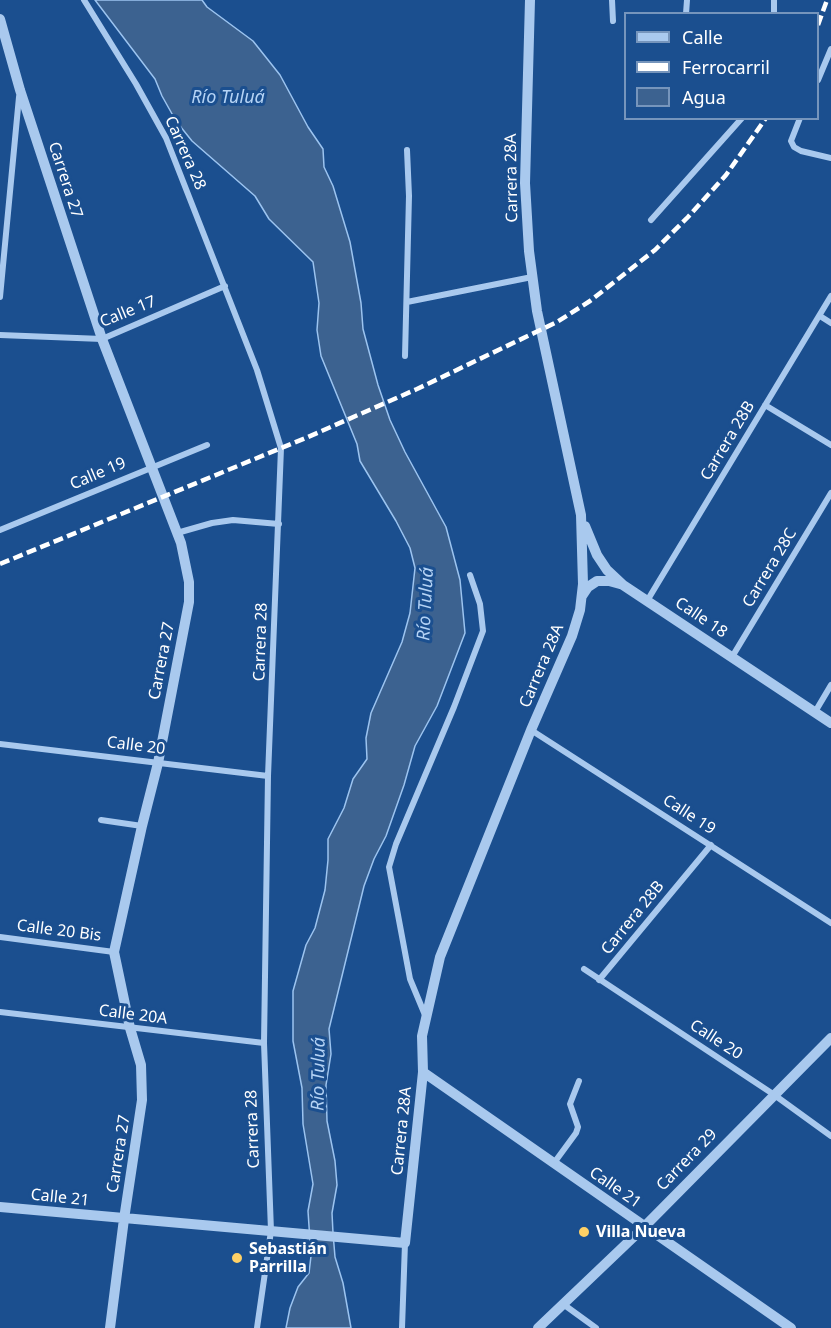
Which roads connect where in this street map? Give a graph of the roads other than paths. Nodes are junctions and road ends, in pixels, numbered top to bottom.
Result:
1 (84, 0) edge
2 (530, 0) edge
3 (612, 0) edge
4 (0, 19) edge
5 (613, 21) dead end
6 (831, 49) edge
7 (819, 78) edge
8 (20, 90) junction
9 (740, 120) edge
10 (799, 120) edge
11 (407, 150) dead end
12 (831, 158) edge
13 (651, 220) dead end
14 (532, 277) junction
15 (225, 286) junction
16 (831, 296) edge
17 (0, 297) edge
18 (407, 302) junction
19 (820, 316) junction
20 (831, 323) edge
21 (0, 334) edge
22 (102, 339) junction
23 (405, 356) dead end
24 (765, 405) junction
25 (207, 445) dead end
26 (831, 445) edge
27 (151, 467) junction
28 (831, 493) edge
29 (581, 515) junction
30 (279, 524) junction
31 (0, 530) edge
32 (177, 533) junction
33 (470, 576) dead end
34 (623, 585) junction
35 (581, 596) junction
36 (647, 601) junction
37 (732, 657) junction
38 (831, 685) edge
39 (815, 712) junction
40 (831, 723) edge
41 (531, 730) junction
42 (0, 744) edge
43 (158, 763) junction
44 (268, 776) junction
45 (101, 820) dead end
46 (142, 826) junction
47 (711, 844) junction
48 (831, 923) edge
49 (0, 937) edge
50 (114, 952) junction
51 (584, 969) dead end
52 (599, 980) junction
53 (0, 1012) edge
54 (425, 1015) junction
55 (130, 1028) junction
56 (831, 1038) edge
57 (264, 1043) junction
58 (423, 1071) junction
59 (579, 1081) dead end
60 (773, 1094) junction
61 (831, 1136) edge
62 (554, 1163) junction
63 (0, 1207) edge
64 (124, 1219) junction
65 (644, 1227) junction
66 (271, 1231) junction
67 (405, 1243) junction
68 (562, 1304) junction
69 (110, 1328) edge
70 (257, 1328) edge
71 (402, 1328) edge
72 (538, 1328) edge
73 (596, 1328) edge
74 (791, 1328) edge

1 - 15 street, Carrera 28
2 - 14 street, Carrera 28A
3 - 5 street
4 - 8 street, Carrera 27
6 - 7 street
8 - 17 street
8 - 22 street, Carrera 27
9 - 13 street
10 - 12 street
11 - 18 street
14 - 18 street
14 - 29 street, Carrera 28A
15 - 22 street, Calle 17
15 - 30 street, Carrera 28
16 - 19 street, Carrera 28B
18 - 23 street
19 - 20 street
19 - 24 street, Carrera 28B
21 - 22 street, Calle 17
22 - 27 street, Carrera 27
24 - 26 street
24 - 36 street, Carrera 28B
25 - 27 street, Calle 19
27 - 31 street, Calle 19
27 - 32 street, Carrera 27
28 - 37 street, Carrera 28C
29 - 34 street, Calle 18
29 - 35 street, Carrera 28A
30 - 32 street
30 - 44 street, Carrera 28
32 - 43 street, Carrera 27
33 - 54 street
34 - 35 street
34 - 36 street, Calle 18
35 - 41 street, Carrera 28A
36 - 37 street, Calle 18
37 - 39 street, Calle 18
38 - 39 street
39 - 40 street, Calle 18
41 - 47 street, Calle 19
41 - 54 street, Carrera 28A
42 - 43 street, Calle 20
43 - 44 street, Calle 20
43 - 46 street, Carrera 27
44 - 57 street, Carrera 28
45 - 46 street
46 - 50 street, Carrera 27
47 - 48 street, Calle 19
47 - 52 street, Carrera 28B
49 - 50 street, Calle 20 Bis
50 - 55 street, Carrera 27
51 - 52 street, Calle 20
52 - 60 street, Calle 20
53 - 55 street, Calle 20A
54 - 58 street, Carrera 28A
55 - 57 street, Calle 20A
55 - 64 street, Carrera 27
56 - 60 street, Carrera 29
57 - 66 street, Carrera 28
58 - 62 street, Calle 21
58 - 67 street, Carrera 28A
59 - 62 street
60 - 61 street, Calle 20
60 - 65 street, Carrera 29
62 - 65 street, Calle 21
63 - 64 street, Calle 21
64 - 66 street, Calle 21
64 - 69 street, Carrera 27
65 - 68 street, Carrera 29
65 - 74 street, Calle 21
66 - 67 street, Calle 21
66 - 70 street, Carrera 28
67 - 71 street, Carrera 28A
68 - 72 street, Carrera 29
68 - 73 street

